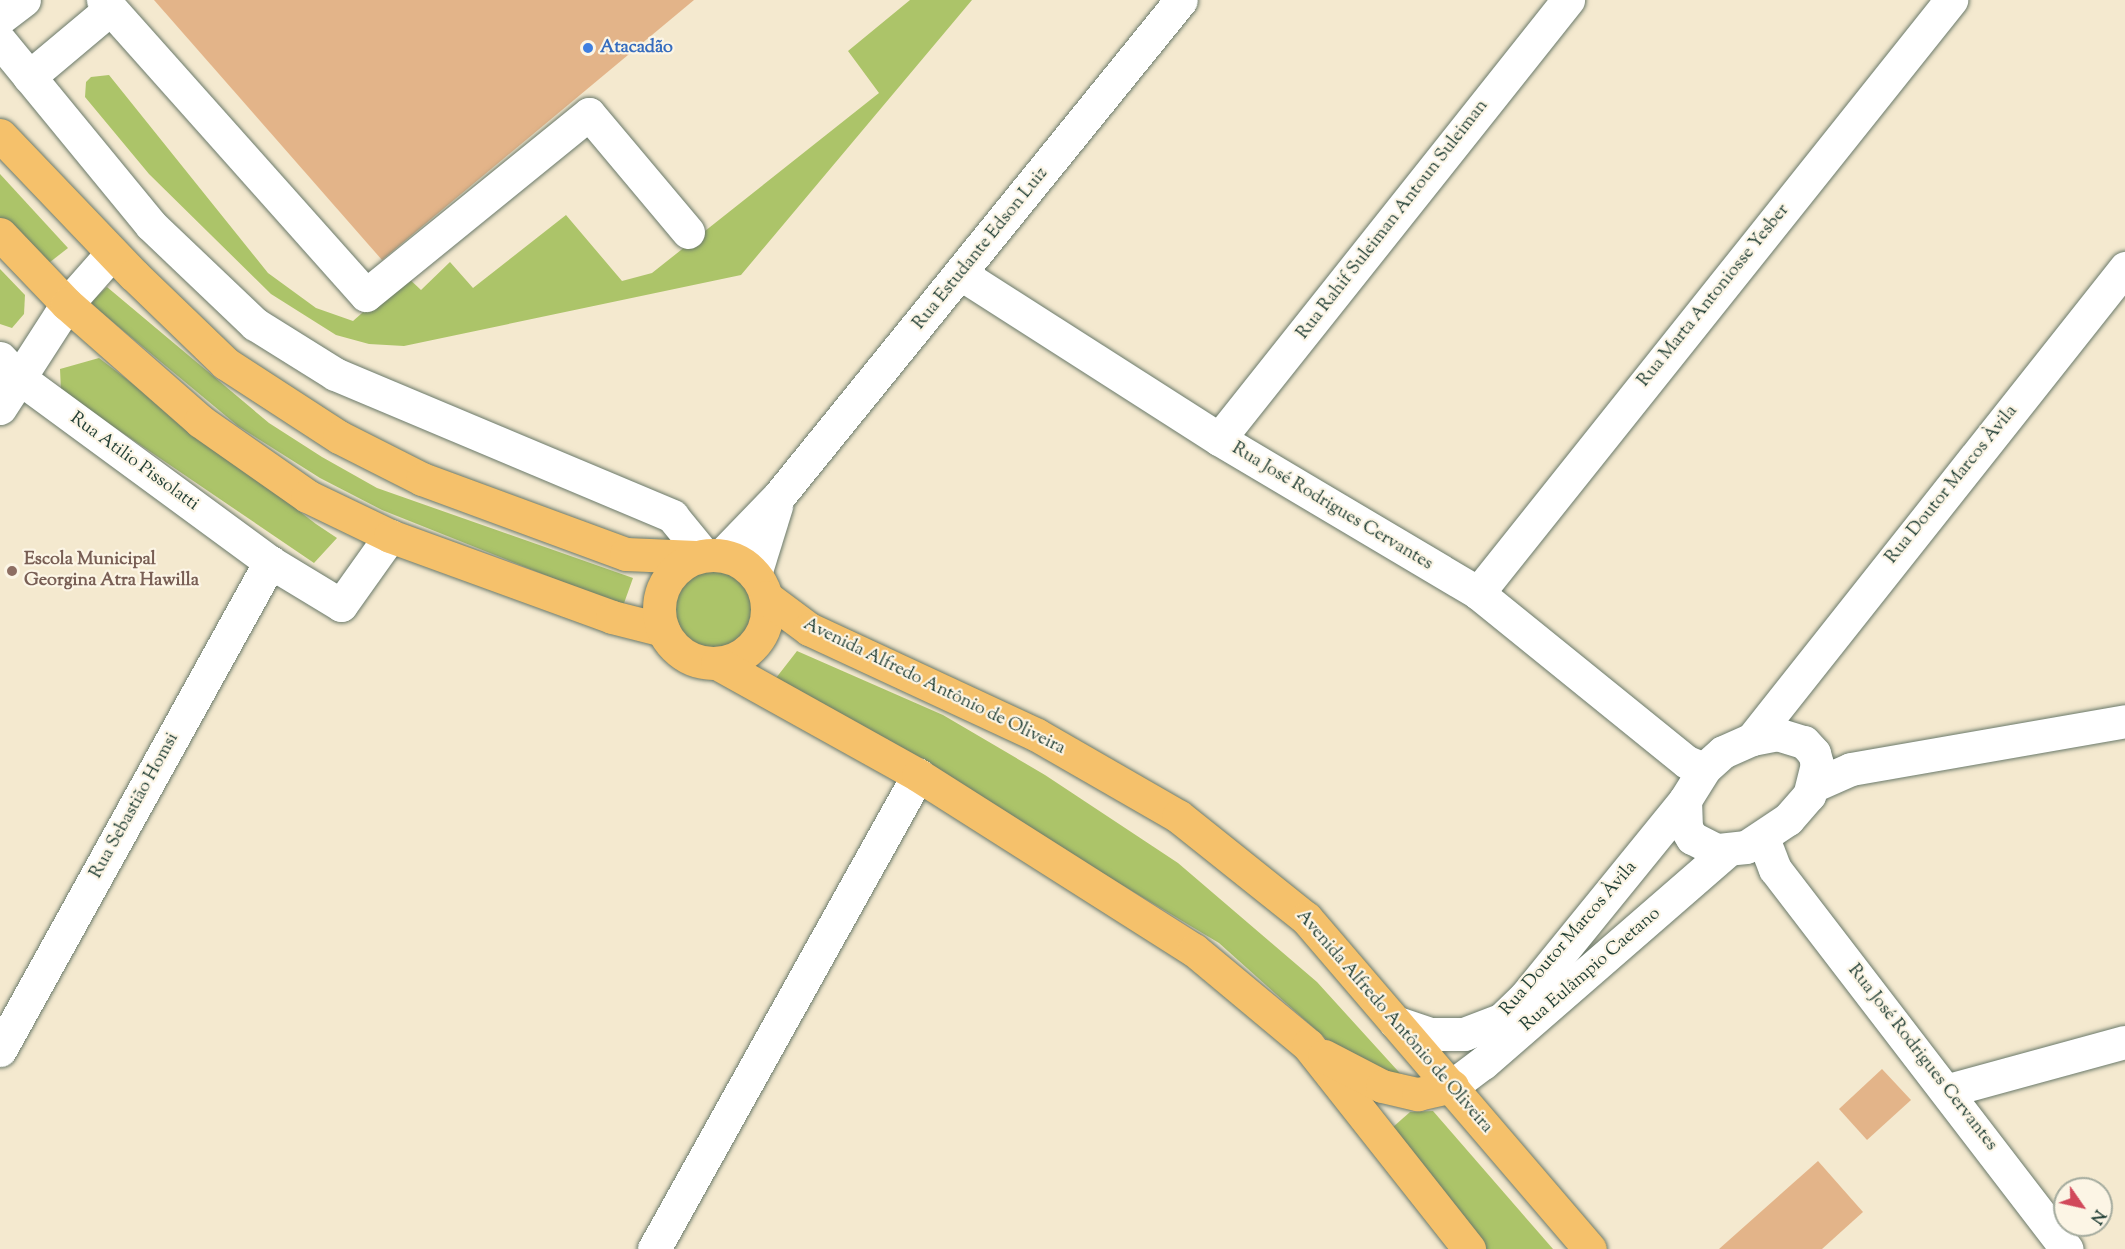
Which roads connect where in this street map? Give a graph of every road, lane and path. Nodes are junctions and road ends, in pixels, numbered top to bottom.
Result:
1 (24, 0) edge
2 (1181, 0) edge
3 (1568, 0) edge
4 (1951, 0) edge
5 (106, 4) edge
6 (0, 18) edge
7 (0, 41) edge
8 (29, 77) junction
9 (0, 135) edge
10 (688, 232) dead end
11 (0, 234) edge
12 (112, 253) junction
13 (2125, 268) edge
14 (961, 274) junction
15 (67, 304) junction
16 (9, 368) edge
17 (0, 408) edge
18 (1219, 439) junction
19 (779, 496) junction
20 (390, 536) junction
21 (707, 556) junction
22 (270, 562) junction
23 (761, 586) junction
24 (1478, 593) junction
25 (663, 630) junction
26 (717, 663) junction
27 (2125, 721) edge
28 (1765, 736) junction
29 (1816, 774) junction
30 (918, 775) junction
31 (1693, 778) junction
32 (1745, 846) junction
33 (1395, 1022) junction
34 (2125, 1042) edge
35 (1308, 1045) junction
36 (0, 1050) edge
37 (1452, 1086) junction
38 (1949, 1090) junction
39 (654, 1249) edge
40 (1469, 1249) edge
41 (1590, 1249) edge
42 (2067, 1249) edge

1 - 6 street
2 - 14 street, Rua Estudante Edson Luiz
3 - 18 street, Rua Rahif Suleiman Antoun Suleiman
4 - 24 street, Rua Marta Antoniosse Yesber
5 - 8 street
5 - 10 street
7 - 8 street
8 - 21 street
9 - 12 main road
11 - 15 main road
12 - 15 street
12 - 21 main road
13 - 28 street, Rua Doutor Marcos Àvila
14 - 18 street, Rua José Rodrigues Cervantes
14 - 19 street, Rua Estudante Edson Luiz
15 - 16 street
15 - 20 main road
16 - 17 street
16 - 22 street, Rua Atilio Pissolatti
18 - 24 street, Rua José Rodrigues Cervantes
19 - 21 street, Rua Estudante Edson Luiz
19 - 23 street, Rua Estudante Edson Luiz
20 - 22 street, Rua Atilio Pissolatti
20 - 25 main road
21 - 23 main road
21 - 25 main road
22 - 36 street, Rua Sebastião Homsi
23 - 26 main road
23 - 33 main road, Avenida Alfredo Antônio de Oliveira
24 - 31 street, Rua José Rodrigues Cervantes
25 - 26 main road
26 - 30 main road
27 - 29 street
28 - 29 street
28 - 31 street
29 - 32 street
30 - 35 main road
30 - 39 street
31 - 32 street
31 - 33 street, Rua Doutor Marcos Àvila
32 - 37 street, Rua Eulâmpio Caetano
32 - 38 street, Rua José Rodrigues Cervantes
33 - 37 main road, Avenida Alfredo Antônio de Oliveira
34 - 38 street
35 - 37 main road
35 - 40 main road
37 - 41 main road, Avenida Alfredo Antônio de Oliveira
38 - 42 street, Rua José Rodrigues Cervantes

